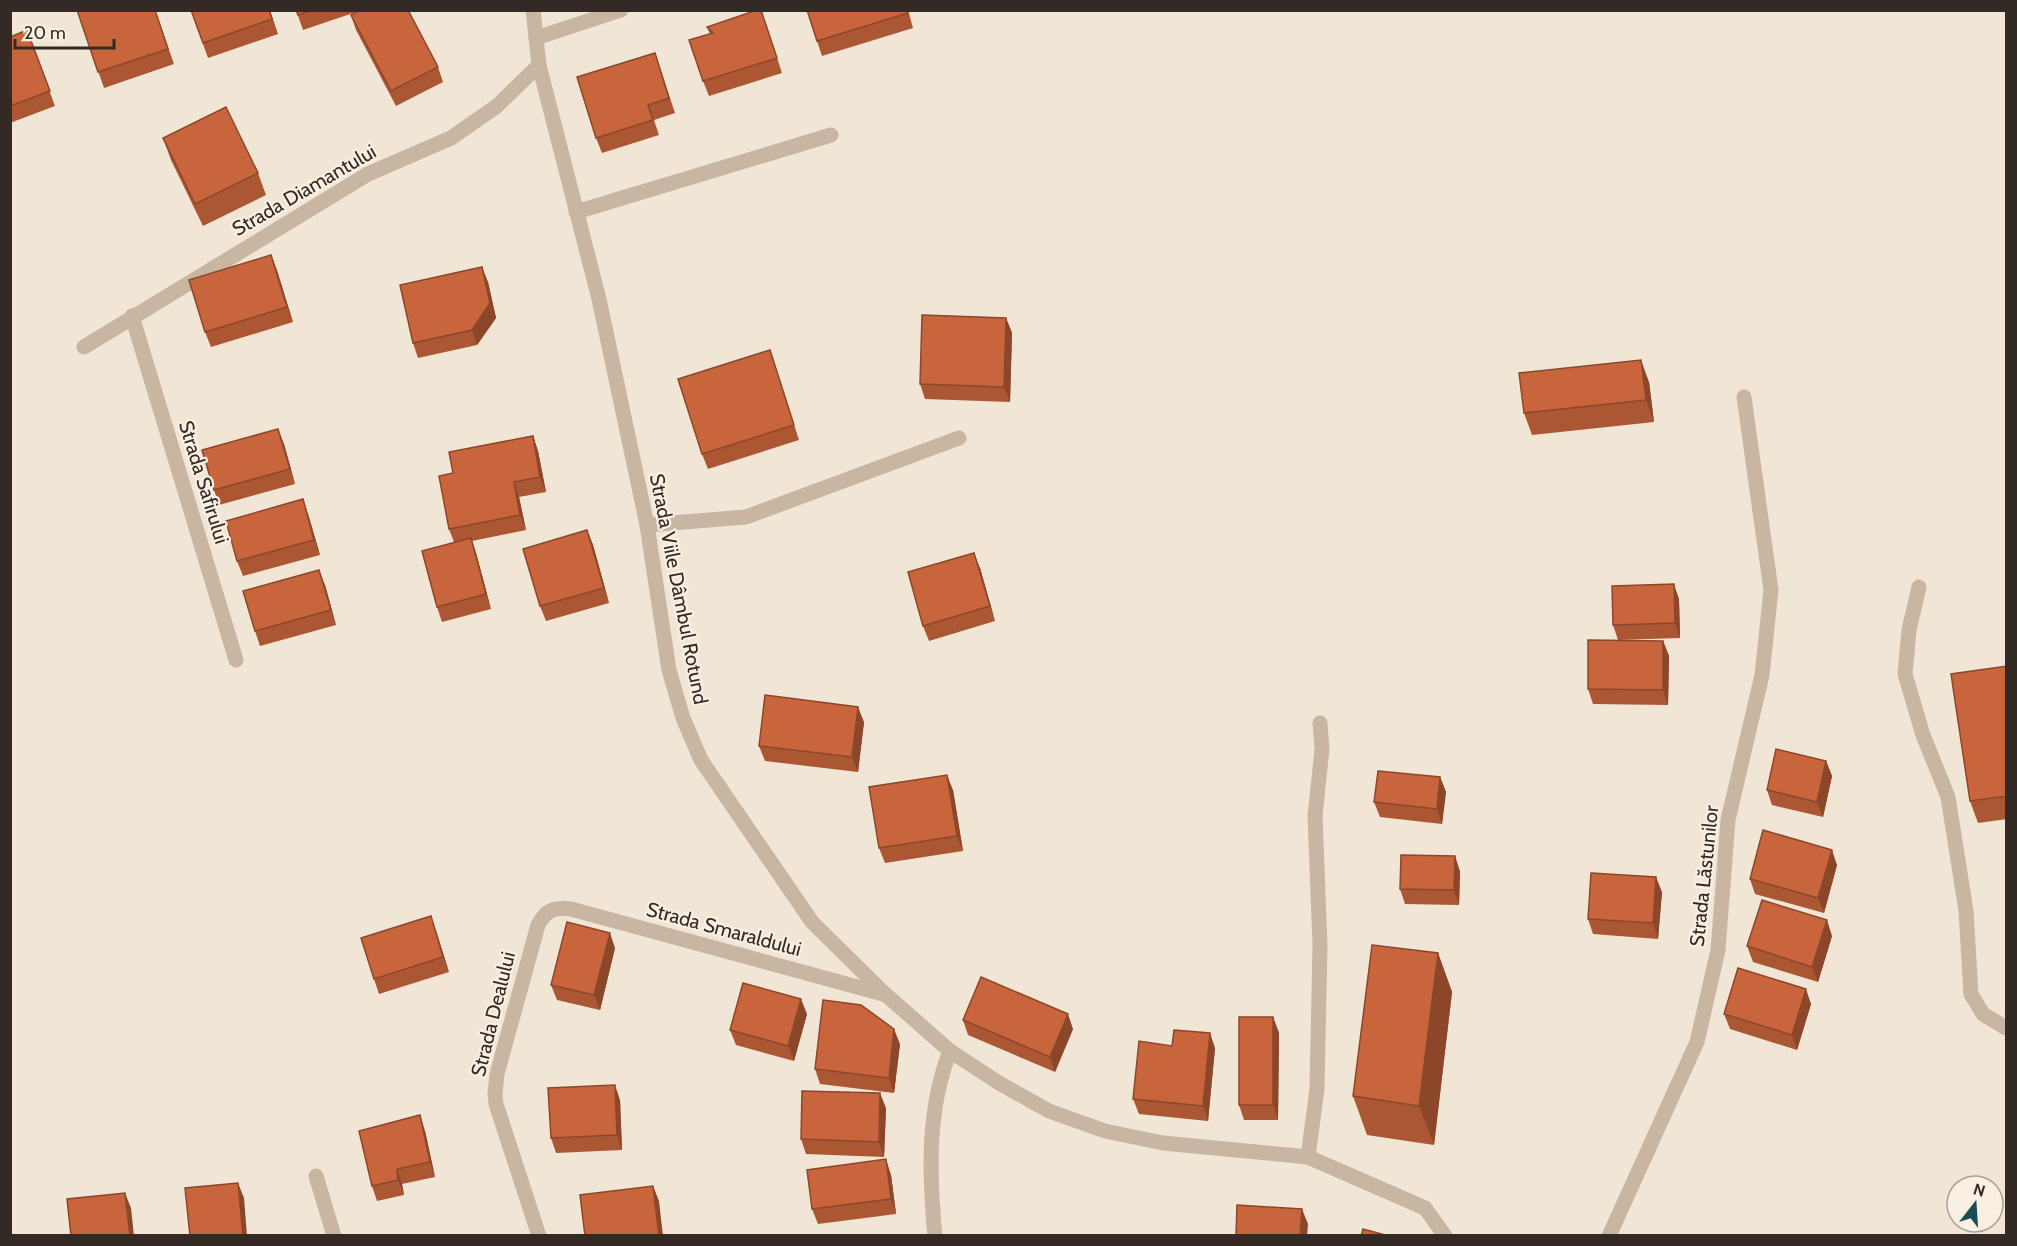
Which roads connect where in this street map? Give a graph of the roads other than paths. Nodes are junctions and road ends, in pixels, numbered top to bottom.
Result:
1 (533, 10) edge
2 (621, 10) edge
3 (536, 38) junction
4 (539, 65) junction
5 (831, 135) dead end
6 (576, 212) junction
7 (132, 316) junction
8 (84, 346) dead end
9 (1744, 398) dead end
10 (959, 438) dead end
11 (647, 525) junction
12 (1919, 587) dead end
13 (236, 660) dead end
14 (1320, 723) dead end
15 (551, 909) joint
16 (885, 994) junction
17 (2007, 1028) edge
18 (950, 1051) junction
19 (1308, 1157) junction
20 (316, 1176) dead end
21 (334, 1236) edge
22 (539, 1236) edge
23 (935, 1236) edge
24 (1445, 1236) edge
25 (1609, 1236) edge

1 - 3 street, Strada Viile Dâmbul Rotund
2 - 3 street
3 - 4 street, Strada Viile Dâmbul Rotund
4 - 6 street, Strada Viile Dâmbul Rotund
4 - 7 street, Strada Diamantului
5 - 6 street
6 - 11 street, Strada Viile Dâmbul Rotund
7 - 8 street, Strada Diamantului
7 - 13 street, Strada Safirului
9 - 25 street, Strada Lăstunilor
10 - 11 street
11 - 16 street, Strada Viile Dâmbul Rotund
12 - 17 street
14 - 19 street
15 - 16 street, Strada Smaraldului
15 - 22 street, Strada Dealului
16 - 18 street, Strada Viile Dâmbul Rotund
18 - 19 street, Strada Viile Dâmbul Rotund
18 - 23 street
19 - 24 street, Strada Viile Dâmbul Rotund
20 - 21 street

